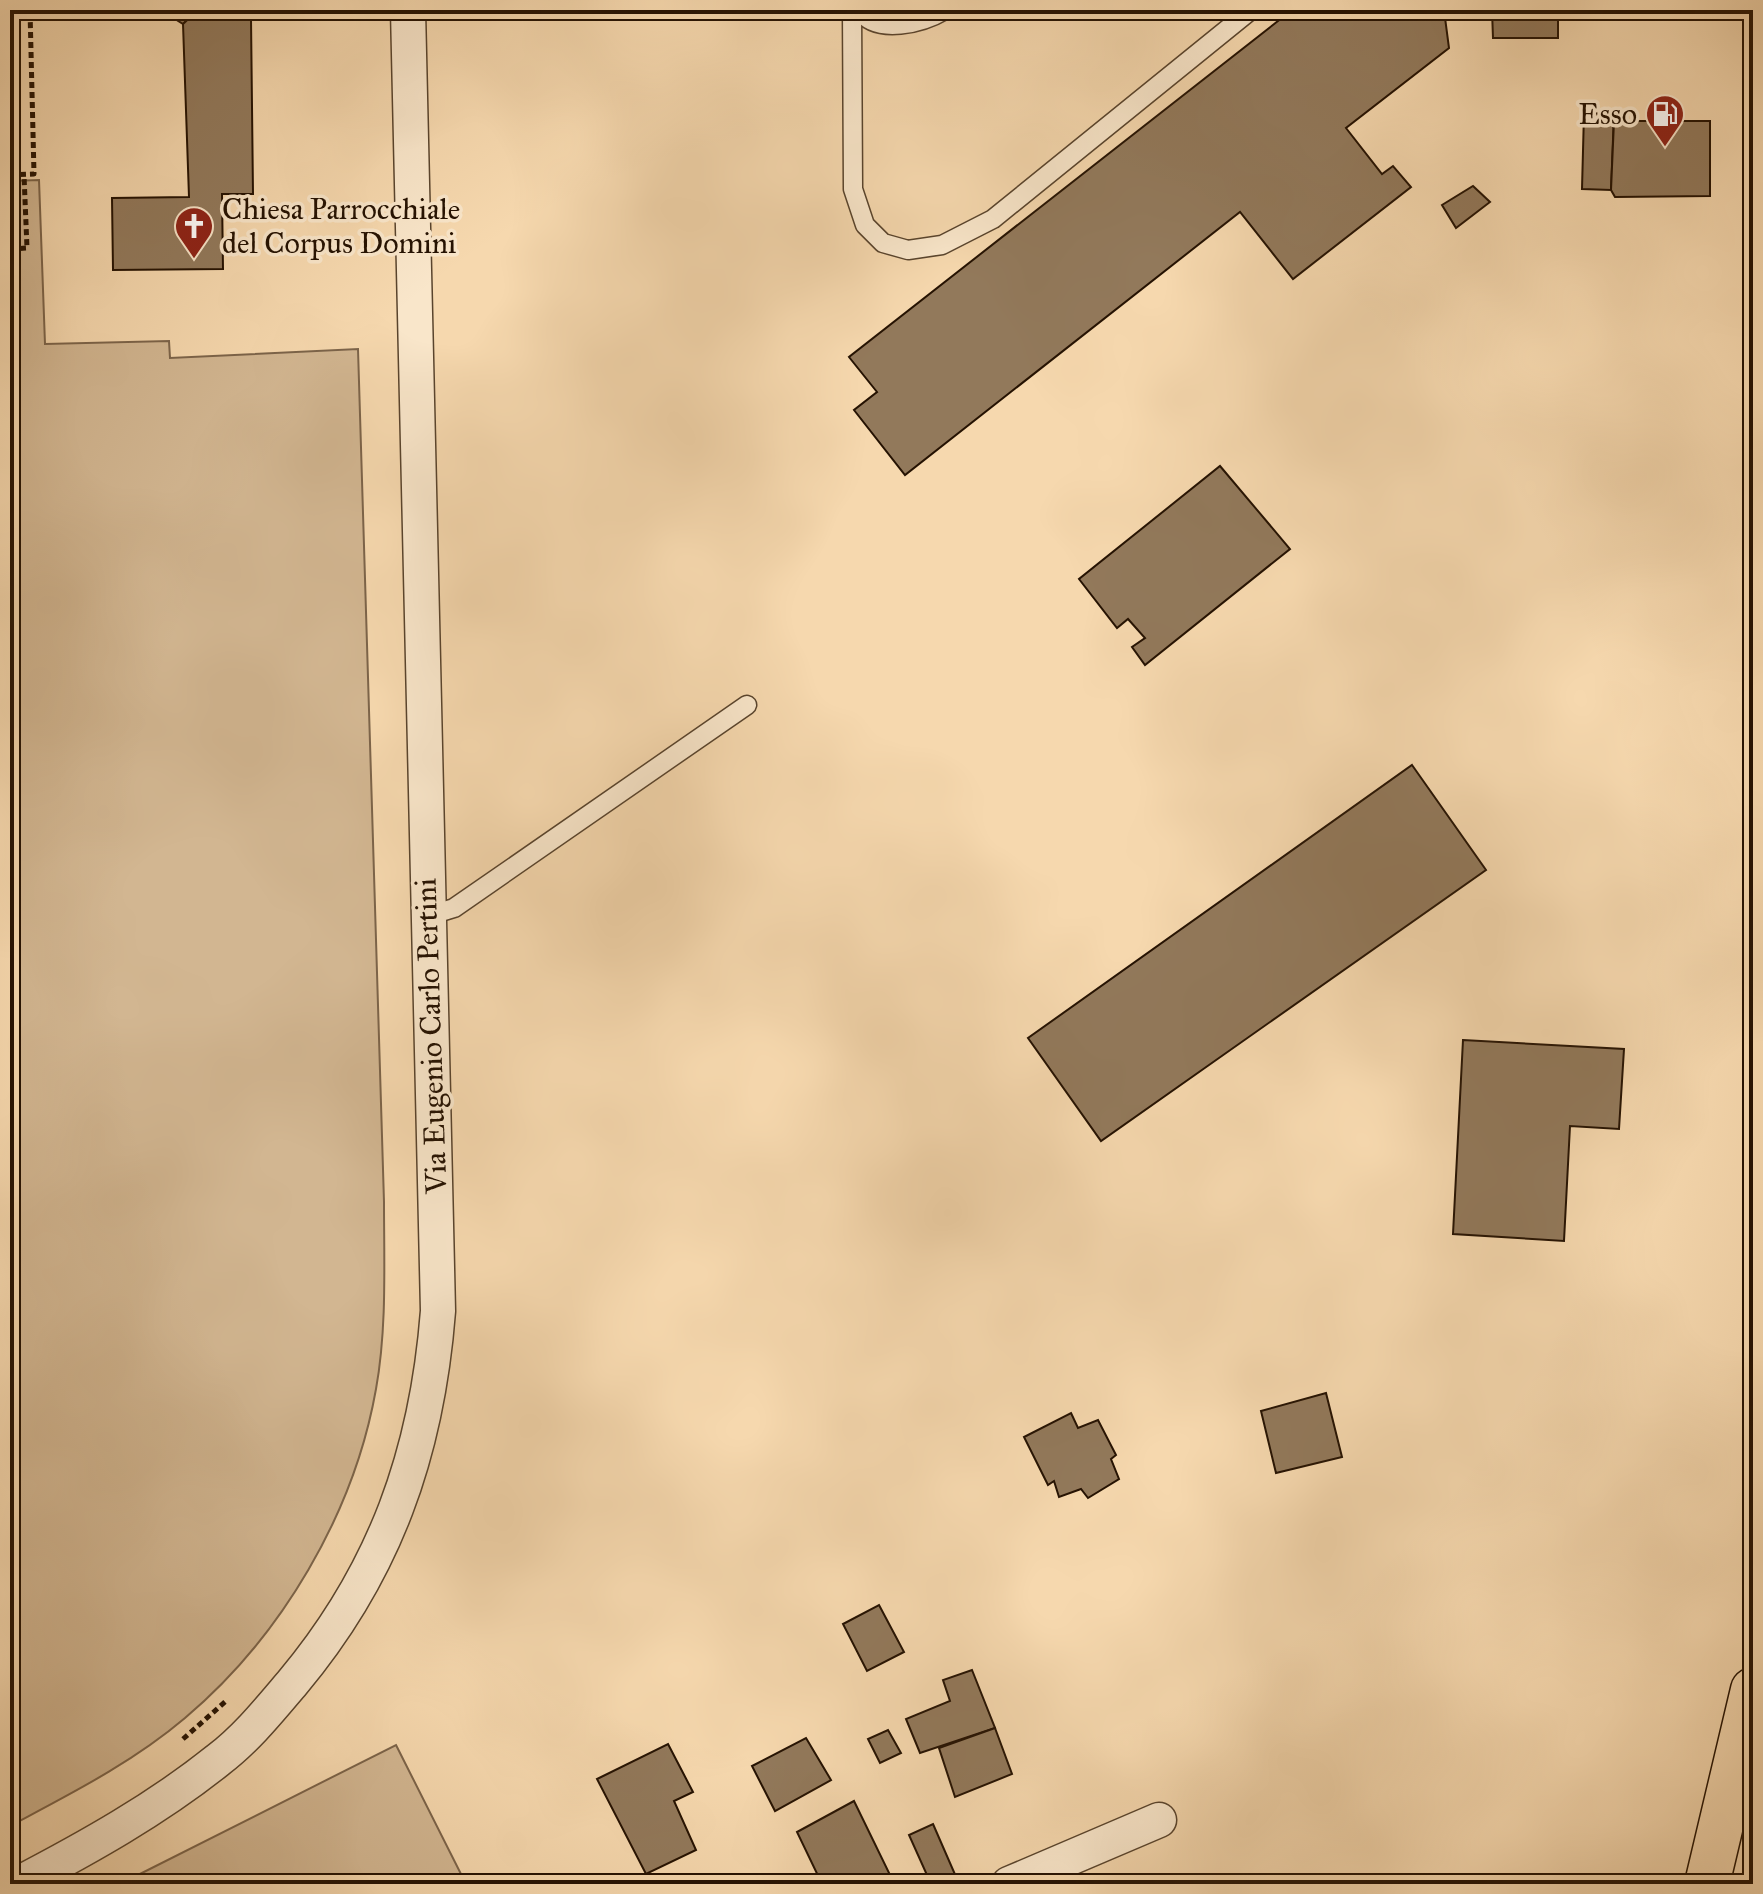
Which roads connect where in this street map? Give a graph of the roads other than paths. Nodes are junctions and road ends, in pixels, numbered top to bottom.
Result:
1 (408, 10) edge
2 (852, 10) edge
3 (859, 10) edge
4 (945, 10) edge
5 (1251, 10) edge
6 (747, 705) dead end
7 (428, 916) junction
8 (1753, 1690) edge
9 (1159, 1820) dead end
10 (18, 1884) edge
11 (1009, 1884) edge
12 (1707, 1884) edge

1 - 7 street, Via Eugenio Carlo Pertini
2 - 5 lane
3 - 4 lane
6 - 7 lane
7 - 10 street, Via Eugenio Carlo Pertini
8 - 12 main road
9 - 11 street

